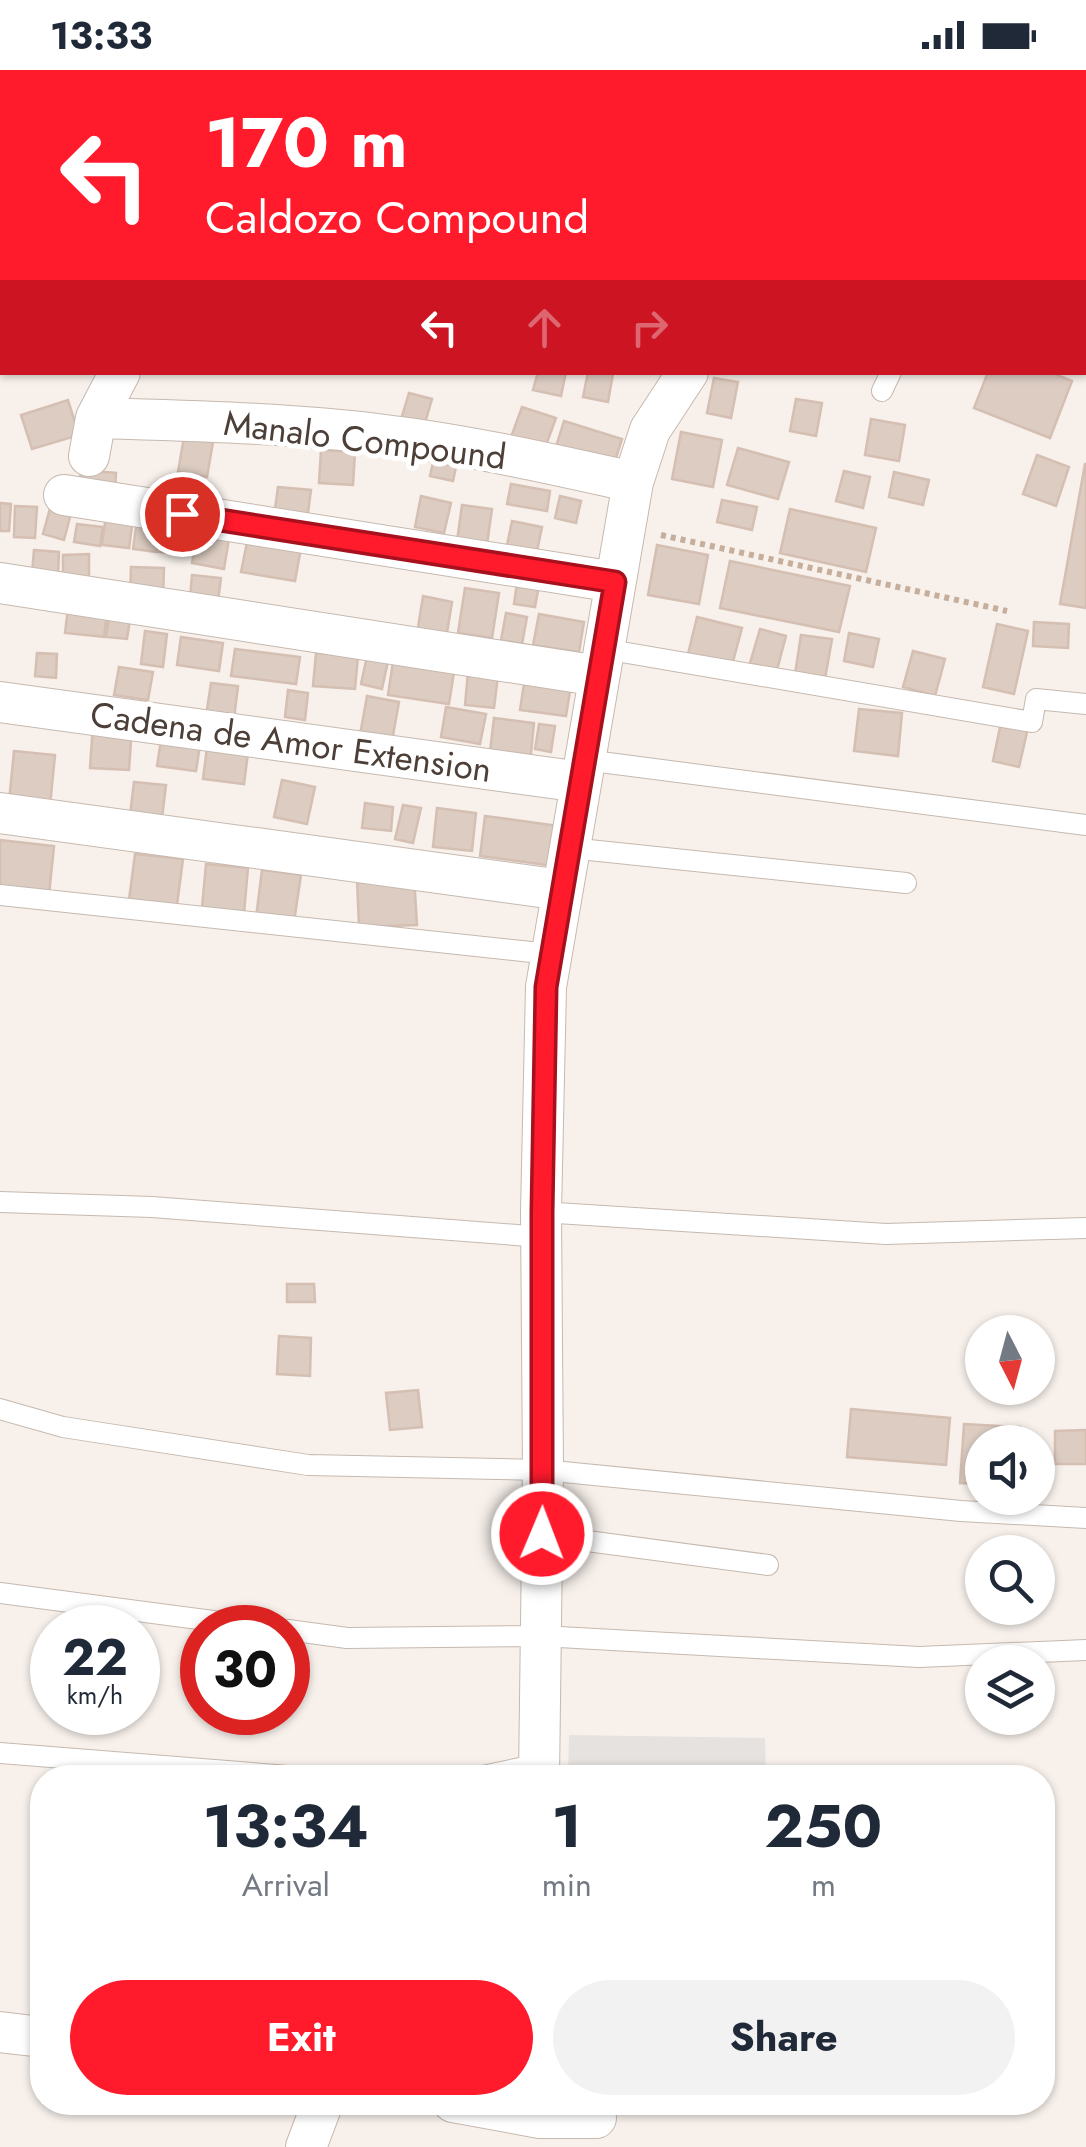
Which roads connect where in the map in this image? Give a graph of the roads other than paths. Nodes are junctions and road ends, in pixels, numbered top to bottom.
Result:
1 (119, 375) edge
2 (686, 375) edge
3 (632, 482) junction
4 (64, 495) dead end
5 (615, 582) junction
6 (0, 583) edge
7 (601, 662) junction
8 (0, 702) edge
9 (1086, 704) edge
10 (583, 771) junction
11 (0, 813) edge
12 (1086, 825) edge
13 (570, 848) junction
14 (906, 883) dead end
15 (562, 890) junction
16 (0, 896) edge
17 (550, 954) junction
18 (0, 1202) edge
19 (542, 1224) junction
20 (1086, 1228) edge
21 (0, 1409) edge
22 (543, 1470) junction
23 (1086, 1518) edge
24 (542, 1534) junction
25 (768, 1565) dead end
26 (0, 1593) edge
27 (180, 1617) edge
28 (310, 1633) edge
29 (541, 1636) junction
30 (1086, 1650) edge
31 (0, 1753) edge
32 (151, 1765) edge
33 (540, 1765) edge
34 (0, 2032) edge
35 (30, 2036) edge
36 (318, 2115) edge
37 (524, 2115) edge
38 (598, 2123) edge
39 (306, 2147) edge

1 - 3 street, Manalo Compound
2 - 3 street
3 - 5 street
4 - 5 street
5 - 7 street
6 - 7 street
7 - 9 lane
7 - 10 street
8 - 10 street, Cadena de Amor Extension
10 - 12 lane
10 - 13 street
11 - 15 street
13 - 14 lane
13 - 15 street
15 - 17 street
16 - 17 lane
17 - 19 street
18 - 19 lane
19 - 20 lane
19 - 22 street
21 - 22 lane
22 - 23 lane
22 - 24 street
24 - 25 lane
24 - 29 street
26 - 27 lane
28 - 29 lane
29 - 30 lane
29 - 33 street
31 - 32 lane
34 - 35 street
36 - 39 street
37 - 38 street

